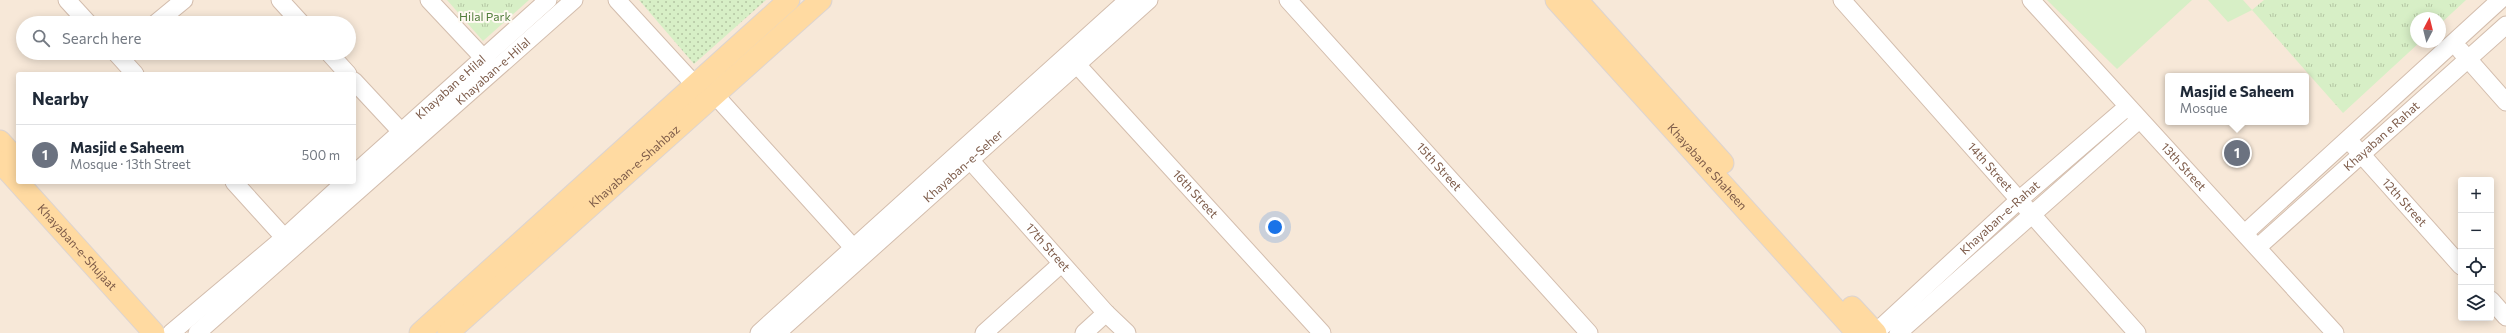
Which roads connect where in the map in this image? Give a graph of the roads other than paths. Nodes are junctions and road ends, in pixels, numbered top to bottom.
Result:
1 (67, 0) edge
2 (184, 0) edge
3 (280, 0) edge
4 (429, 0) edge
5 (548, 0) edge
6 (574, 0) edge
7 (617, 0) edge
8 (790, 0) edge
9 (821, 0) edge
10 (1128, 0) edge
11 (1149, 0) edge
12 (1288, 0) edge
13 (1556, 0) edge
14 (1576, 0) edge
15 (1842, 0) edge
16 (2031, 0) edge
17 (2500, 0) edge
18 (82, 16) edge
19 (165, 16) edge
20 (295, 16) edge
21 (2506, 25) edge
22 (2454, 42) junction
23 (2468, 59) junction
24 (123, 60) edge
25 (335, 60) edge
26 (1072, 60) junction
27 (489, 64) junction
28 (133, 72) edge
29 (346, 72) edge
30 (356, 83) edge
31 (695, 85) junction
32 (715, 95) junction
33 (2506, 102) edge
34 (2127, 107) junction
35 (2138, 120) junction
36 (400, 131) junction
37 (2347, 140) junction
38 (0, 141) edge
39 (412, 144) junction
40 (2361, 154) junction
41 (16, 159) edge
42 (970, 160) junction
43 (0, 162) edge
44 (356, 172) edge
45 (16, 180) edge
46 (20, 184) edge
47 (38, 184) edge
48 (236, 184) edge
49 (343, 184) edge
50 (2020, 199) junction
51 (2034, 214) junction
52 (2245, 234) junction
53 (290, 243) junction
54 (2258, 247) junction
55 (858, 252) junction
56 (2458, 263) edge
57 (1061, 264) junction
58 (2494, 303) edge
59 (1106, 313) junction
60 (2506, 317) edge
61 (154, 333) edge
62 (170, 333) edge
63 (197, 333) edge
64 (420, 333) edge
65 (448, 333) edge
66 (759, 333) edge
67 (777, 333) edge
68 (984, 333) edge
69 (1084, 333) edge
70 (1127, 333) edge
71 (1322, 333) edge
72 (1590, 333) edge
73 (1857, 333) edge
74 (1875, 333) edge
75 (1898, 333) edge
76 (2138, 333) edge
77 (2335, 333) edge

1 - 18 street
2 - 19 street
3 - 20 street
4 - 27 street
5 - 27 street, Khayaban e Hilal
6 - 27 street, Khayaban-e-Hilal
7 - 31 street
8 - 31 main road, Khayaban-e-Shahbaz
9 - 32 main road, Khayaban-e-Shahbaz
10 - 26 street, Khayaban-e-Seher
11 - 26 street, Khayaban-e-Seher
12 - 72 street, 15th Street
13 - 73 main road, Khayaban e Shaheen
14 - 74 main road, Khayaban e Shaheen
15 - 50 street, 14th Street
16 - 34 street, 13th Street
17 - 22 street
21 - 23 street, Khayaban e Rahat
22 - 23 street
22 - 37 street
23 - 33 street
23 - 40 street, Khayaban e Rahat
24 - 28 street
25 - 29 street
26 - 42 street, Khayaban-e-Seher
26 - 55 street, Khayaban-e-Seher
26 - 71 street, 16th Street
27 - 36 street, Khayaban e Hilal
27 - 39 street, Khayaban-e-Hilal
30 - 36 street
31 - 64 main road, Khayaban-e-Shahbaz
32 - 55 street
32 - 65 main road, Khayaban-e-Shahbaz
34 - 35 street, 13th Street
34 - 50 street, Khayaban-e-Rahat
35 - 51 street, Khayaban-e-Rahat
35 - 52 street, 13th Street
36 - 39 street
36 - 44 street, Khayaban e Hilal
37 - 40 street, 12th Street
37 - 52 street
38 - 41 main road
39 - 53 street
40 - 54 street, Khayaban e Rahat
40 - 56 street, 12th Street
42 - 55 street, Khayaban-e-Seher
42 - 57 street, 17th Street
43 - 45 main road, Khayaban-e-Shujaat
46 - 61 main road, Khayaban-e-Shujaat
47 - 62 main road, Khayaban-e-Shujaat
48 - 53 street
49 - 53 street
50 - 51 street, 14th Street
50 - 74 street, Khayaban-e-Rahat
51 - 75 street, Khayaban-e-Rahat
51 - 76 street, 14th Street
52 - 54 street, 13th Street
53 - 62 street
53 - 63 street
54 - 77 street, 13th Street
55 - 66 street, Khayaban-e-Seher
55 - 67 street, Khayaban-e-Seher
57 - 59 street, 17th Street
57 - 68 street
58 - 60 street
59 - 69 street
59 - 70 street, 17th Street

